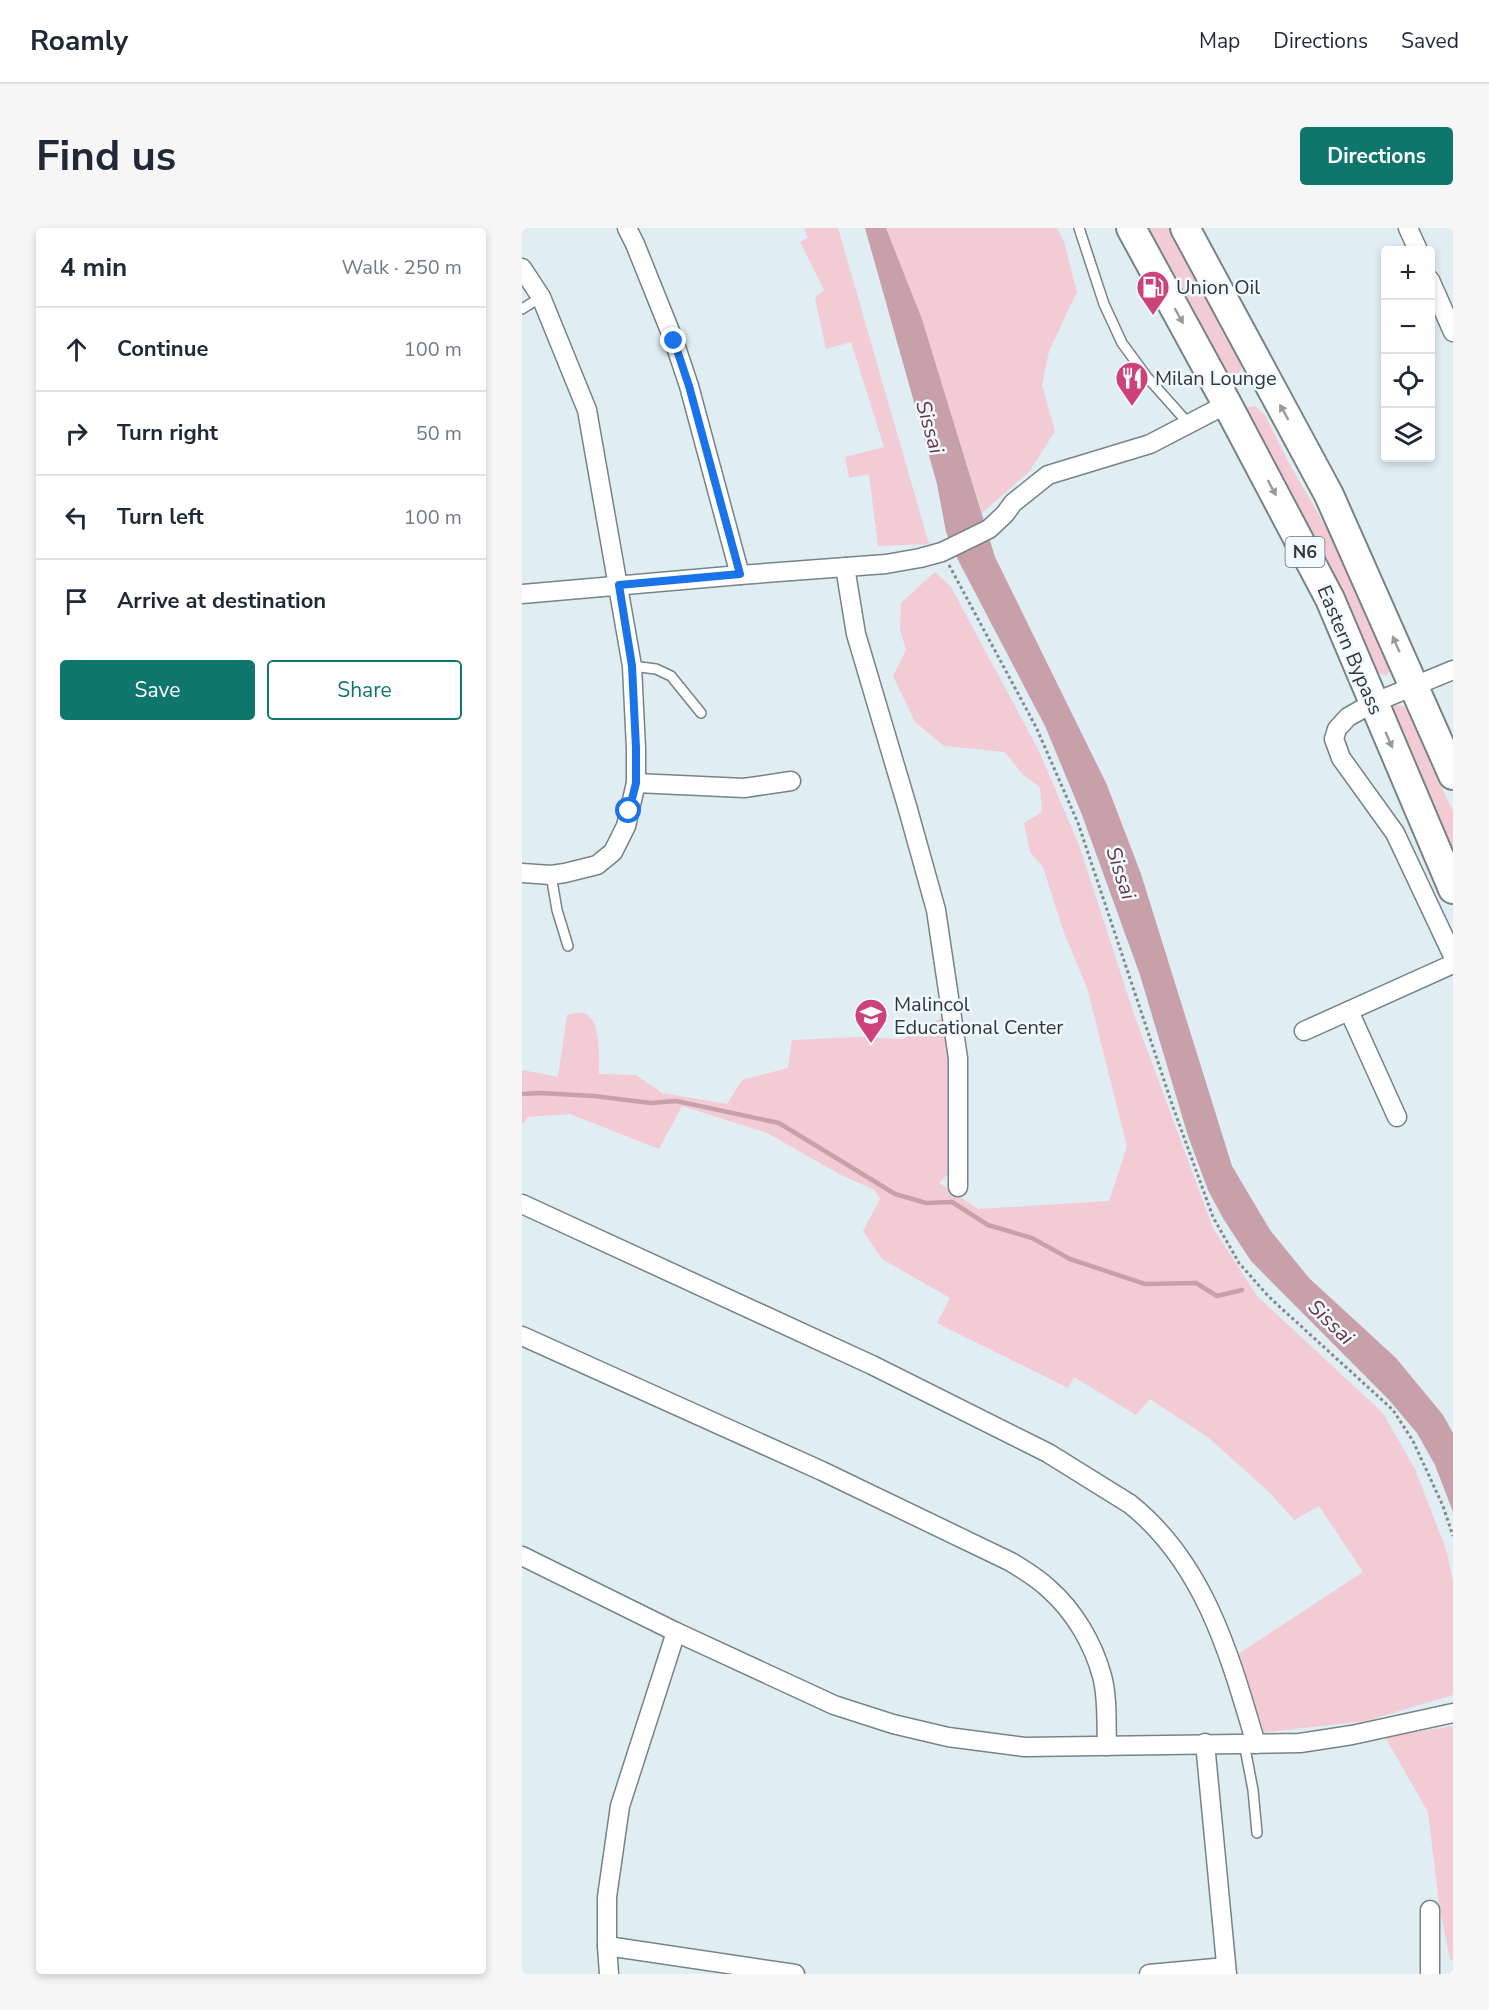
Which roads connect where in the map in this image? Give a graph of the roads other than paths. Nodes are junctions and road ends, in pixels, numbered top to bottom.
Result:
1 (627, 228) edge
2 (1079, 228) edge
3 (1131, 228) edge
4 (1185, 228) edge
5 (1408, 228) edge
6 (1416, 246) edge
7 (522, 268) edge
8 (1435, 289) edge
9 (542, 297) junction
10 (522, 309) edge
11 (1453, 332) edge
12 (1268, 383) junction
13 (1227, 404) junction
14 (1188, 423) junction
15 (845, 567) junction
16 (740, 574) junction
17 (619, 585) junction
18 (522, 594) edge
19 (632, 666) junction
20 (1453, 670) edge
21 (1415, 687) junction
22 (1373, 703) junction
23 (701, 713) dead end
24 (1453, 775) edge
25 (791, 781) dead end
26 (636, 783) junction
27 (522, 873) edge
28 (551, 875) junction
29 (1453, 889) edge
30 (568, 946) dead end
31 (1453, 956) edge
32 (1453, 964) edge
33 (1349, 1011) junction
34 (1304, 1031) dead end
35 (1397, 1117) dead end
36 (958, 1187) dead end
37 (522, 1204) edge
38 (522, 1336) edge
39 (522, 1556) edge
40 (676, 1632) junction
41 (1453, 1713) edge
42 (1206, 1743) junction
43 (1250, 1744) junction
44 (1107, 1746) junction
45 (1257, 1833) dead end
46 (1430, 1910) dead end
47 (606, 1946) junction
48 (1226, 1971) edge
49 (609, 1974) edge
50 (795, 1974) edge
51 (1149, 1974) edge
52 (1430, 1974) edge

1 - 16 street
2 - 14 lane
3 -> 13 highway, Eastern Bypass / N6
4 - 12 highway, N6
5 - 6 street
7 - 9 street
8 - 11 street
9 - 10 lane
9 - 17 street
12 - 13 highway
21 -> 12 highway, N6
13 - 14 street
13 -> 22 highway, Eastern Bypass / N6
14 - 15 street
15 - 16 street
15 - 36 street
16 - 17 street
17 - 18 street
17 - 19 street
19 - 23 lane
19 - 26 street
20 - 21 street
21 - 22 street
21 - 24 highway, N6
22 -> 29 highway, Eastern Bypass / N6
22 - 31 street
25 - 26 street
26 - 28 street
27 - 28 street
28 - 30 lane
32 - 33 street
33 - 34 street
33 - 35 street
37 - 43 street
38 - 44 street
39 - 40 street
40 - 44 street
40 - 47 street
41 - 43 street
42 - 43 street
42 - 44 street
42 - 48 street
43 - 45 lane
46 - 52 street
47 - 49 street
47 - 50 street
48 - 51 street

